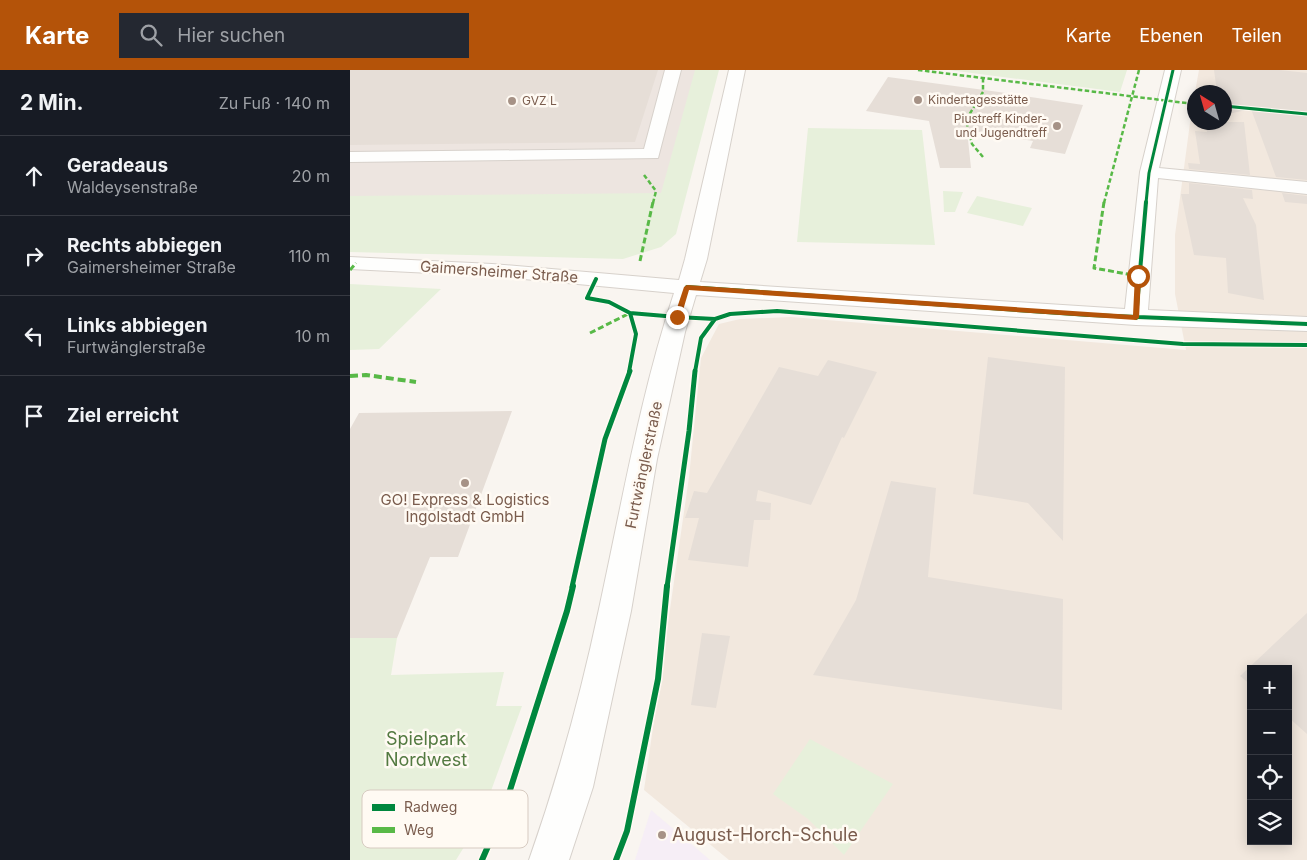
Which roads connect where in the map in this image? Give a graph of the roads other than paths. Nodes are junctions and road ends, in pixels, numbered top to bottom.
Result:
1 (673, 70) edge
2 (737, 70) edge
3 (1173, 70) edge
4 (350, 157) edge
5 (1149, 172) junction
6 (1307, 188) edge
7 (350, 263) edge
8 (687, 287) junction
9 (1136, 318) junction
10 (1307, 324) edge
11 (549, 860) edge

1 - 4 street
2 - 8 street, Furtwänglerstraße
3 - 5 street
5 - 6 street
5 - 9 street
7 - 8 street, Gaimersheimer Straße
8 - 9 street, Gaimersheimer Straße
8 - 11 street, Furtwänglerstraße
9 - 10 street, Gaimersheimer Straße

